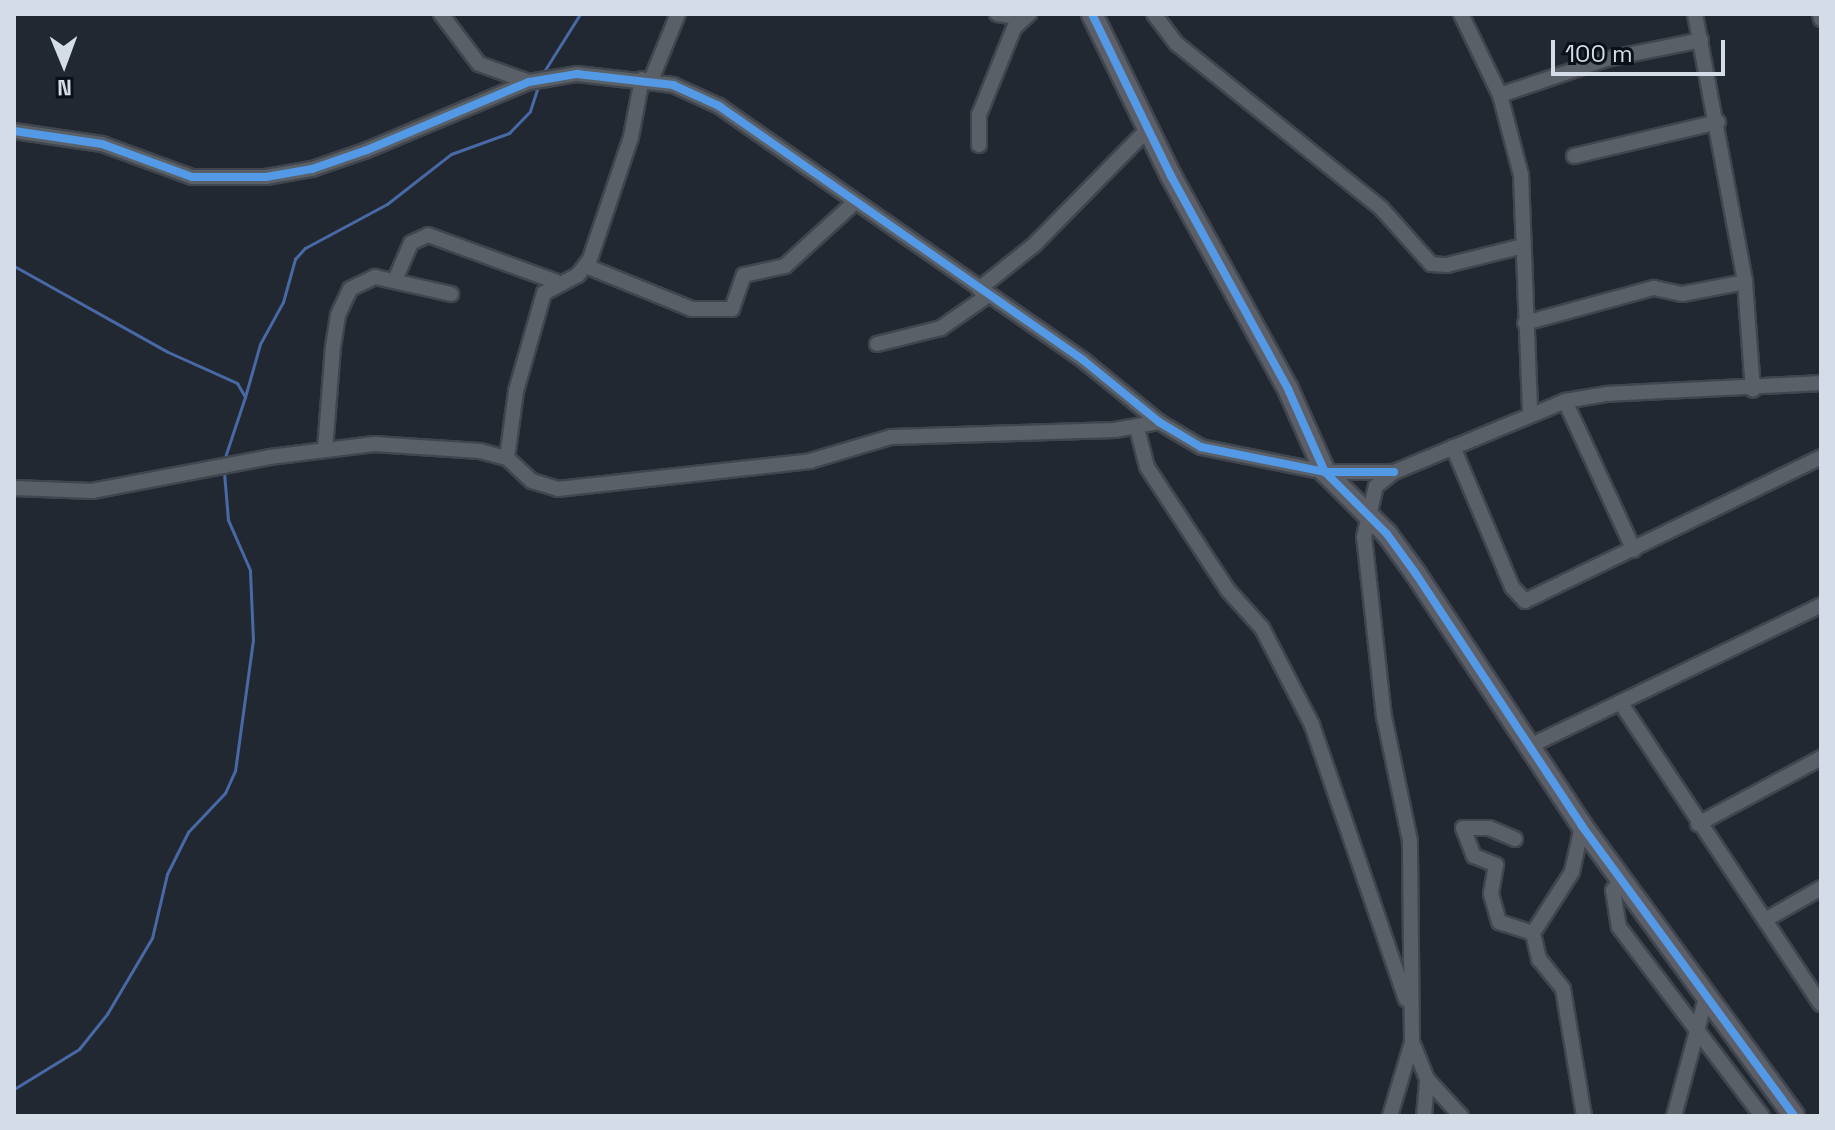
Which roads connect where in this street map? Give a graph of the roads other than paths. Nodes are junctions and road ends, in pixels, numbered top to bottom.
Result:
1 (441, 14) edge
2 (997, 14) edge
3 (1092, 14) edge
4 (1154, 14) edge
5 (1461, 14) edge
6 (1695, 14) edge
7 (673, 16) edge
8 (1026, 16) edge
9 (1701, 40) junction
10 (647, 79) junction
11 (529, 82) junction
12 (1500, 95) junction
13 (1718, 122) junction
14 (1148, 129) junction
15 (14, 131) edge
16 (979, 145) dead end
17 (1574, 156) dead end
18 (853, 204) junction
19 (1523, 246) junction
20 (586, 266) junction
21 (395, 280) junction
22 (557, 282) junction
23 (1745, 282) junction
24 (983, 292) junction
25 (451, 294) dead end
26 (1525, 323) junction
27 (877, 344) dead end
28 (1821, 383) edge
29 (1753, 390) junction
30 (1565, 401) junction
31 (1530, 414) junction
32 (1159, 422) junction
33 (1137, 428) junction
34 (1453, 447) junction
35 (325, 450) junction
36 (1821, 457) edge
37 (507, 458) junction
38 (1325, 472) junction
39 (1394, 472) junction
40 (14, 488) edge
41 (1366, 512) junction
42 (1634, 550) junction
43 (1821, 605) edge
44 (1622, 705) junction
45 (1532, 745) junction
46 (1821, 758) edge
47 (1698, 824) junction
48 (1582, 826) junction
49 (1515, 839) dead end
50 (1622, 881) junction
51 (1821, 888) edge
52 (1765, 920) junction
53 (1533, 933) junction
54 (1706, 997) junction
55 (1821, 1004) edge
56 (1409, 1007) junction
57 (1695, 1029) junction
58 (1412, 1042) junction
59 (1427, 1079) junction
60 (1390, 1116) edge
61 (1424, 1116) edge
62 (1461, 1116) edge
63 (1584, 1116) edge
64 (1674, 1116) edge
65 (1762, 1116) edge
66 (1794, 1116) edge

1 - 11 street
2 - 8 street
3 - 14 street
4 - 19 street
5 - 12 street
6 - 9 street
7 - 10 street
8 - 16 street
9 - 12 street
9 - 13 street
10 - 11 street
10 - 18 street
10 - 20 street
11 - 15 street
12 - 19 street
13 - 17 street
13 - 23 street
14 - 24 street
14 - 38 street
18 - 20 street
18 - 24 street
19 - 26 street
20 - 22 street
21 - 22 street
21 - 25 street
21 - 35 street
22 - 37 street
23 - 26 street
23 - 29 street
24 - 27 street
24 - 32 street
26 - 31 street
28 - 29 street
29 - 30 street
30 - 31 street
30 - 42 street
31 - 34 street
32 - 33 street
32 - 38 street
33 - 37 street
33 - 56 street
34 - 39 street
34 - 42 street
35 - 37 street
35 - 40 street
36 - 42 street
38 - 39 street
38 - 41 street
39 - 41 street
41 - 45 street
41 - 56 street
43 - 44 street
44 - 45 street
44 - 47 street
45 - 48 street
46 - 47 street
47 - 52 street
48 - 50 street
48 - 53 street
49 - 53 street
50 - 54 street
50 - 57 street
51 - 52 street
52 - 55 street
53 - 63 street
54 - 57 street
54 - 66 street
56 - 58 street
57 - 64 street
57 - 65 street
58 - 59 street
58 - 60 street
59 - 61 street
59 - 62 street

